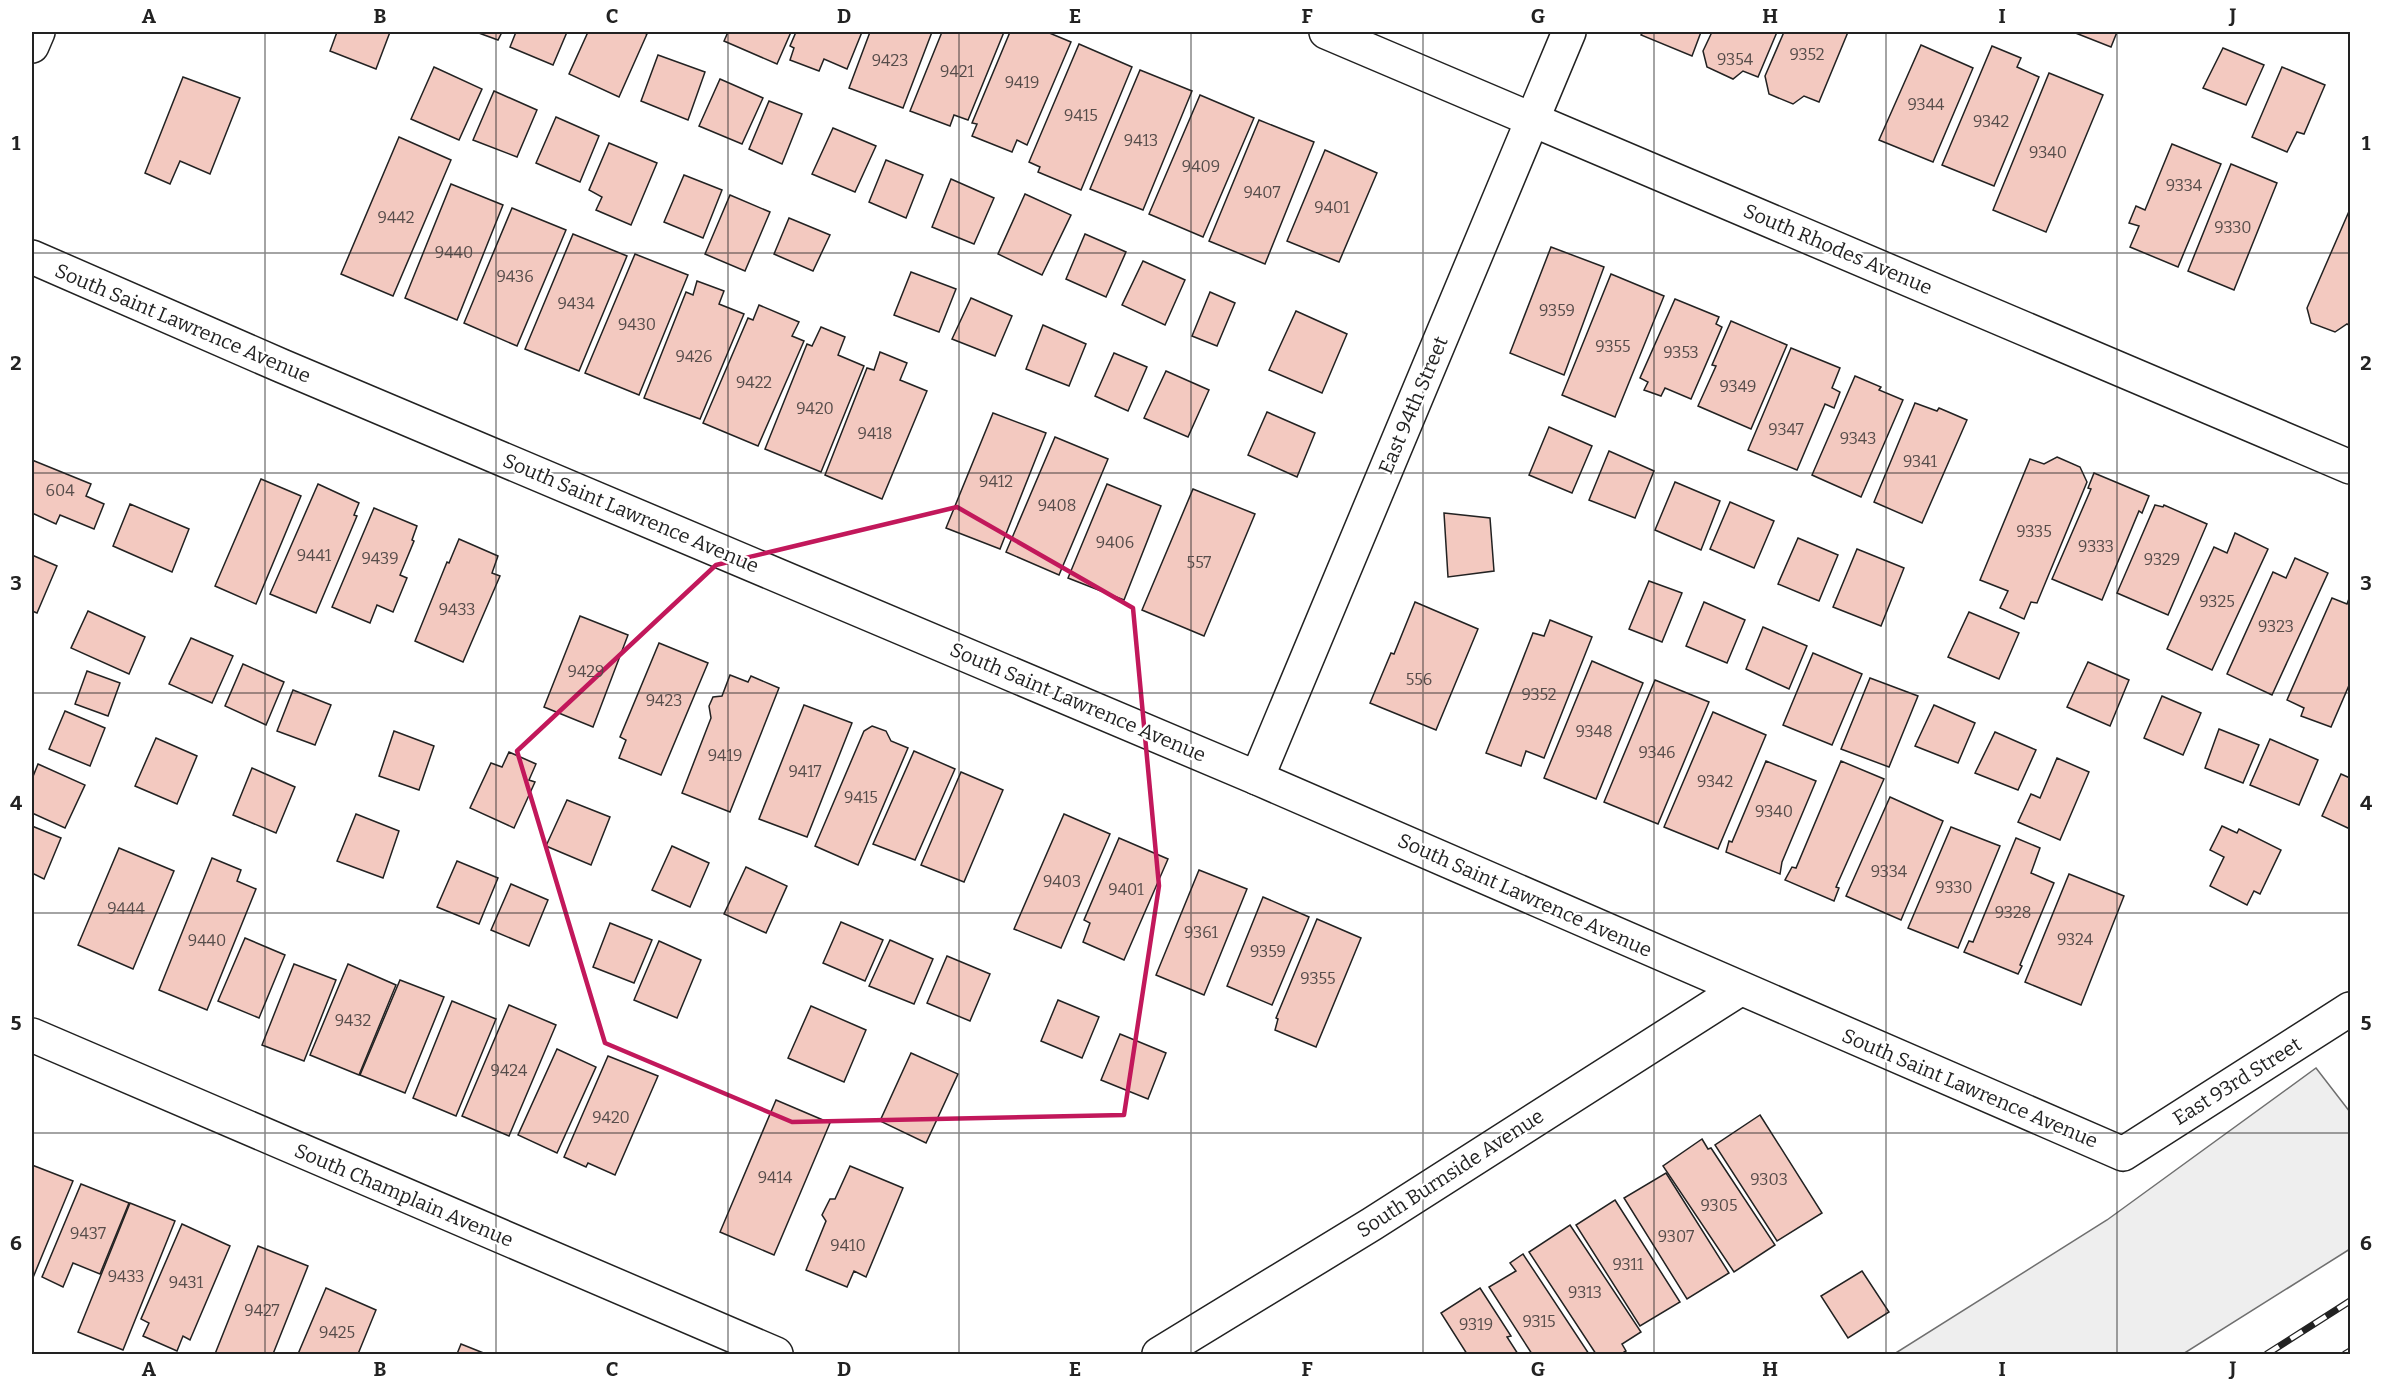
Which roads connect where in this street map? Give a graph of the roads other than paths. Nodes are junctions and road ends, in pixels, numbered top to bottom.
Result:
1 (38, 32) edge
2 (1326, 32) edge
3 (1569, 32) edge
4 (32, 46) edge
5 (1532, 119) junction
6 (32, 257) edge
7 (2350, 467) edge
8 (1257, 778) junction
9 (1740, 989) junction
10 (2350, 1009) edge
11 (32, 1035) edge
12 (2123, 1154) joint
13 (776, 1354) edge
14 (1159, 1354) edge

1 - 4 street
2 - 5 street, South Rhodes Avenue
3 - 5 street, East 94th Street
5 - 7 street, South Rhodes Avenue
5 - 8 street, East 94th Street
6 - 8 street, South Saint Lawrence Avenue
8 - 9 street, South Saint Lawrence Avenue
9 - 12 street, South Saint Lawrence Avenue
9 - 14 street, South Burnside Avenue
10 - 12 street, East 93rd Street
11 - 13 street, South Champlain Avenue

